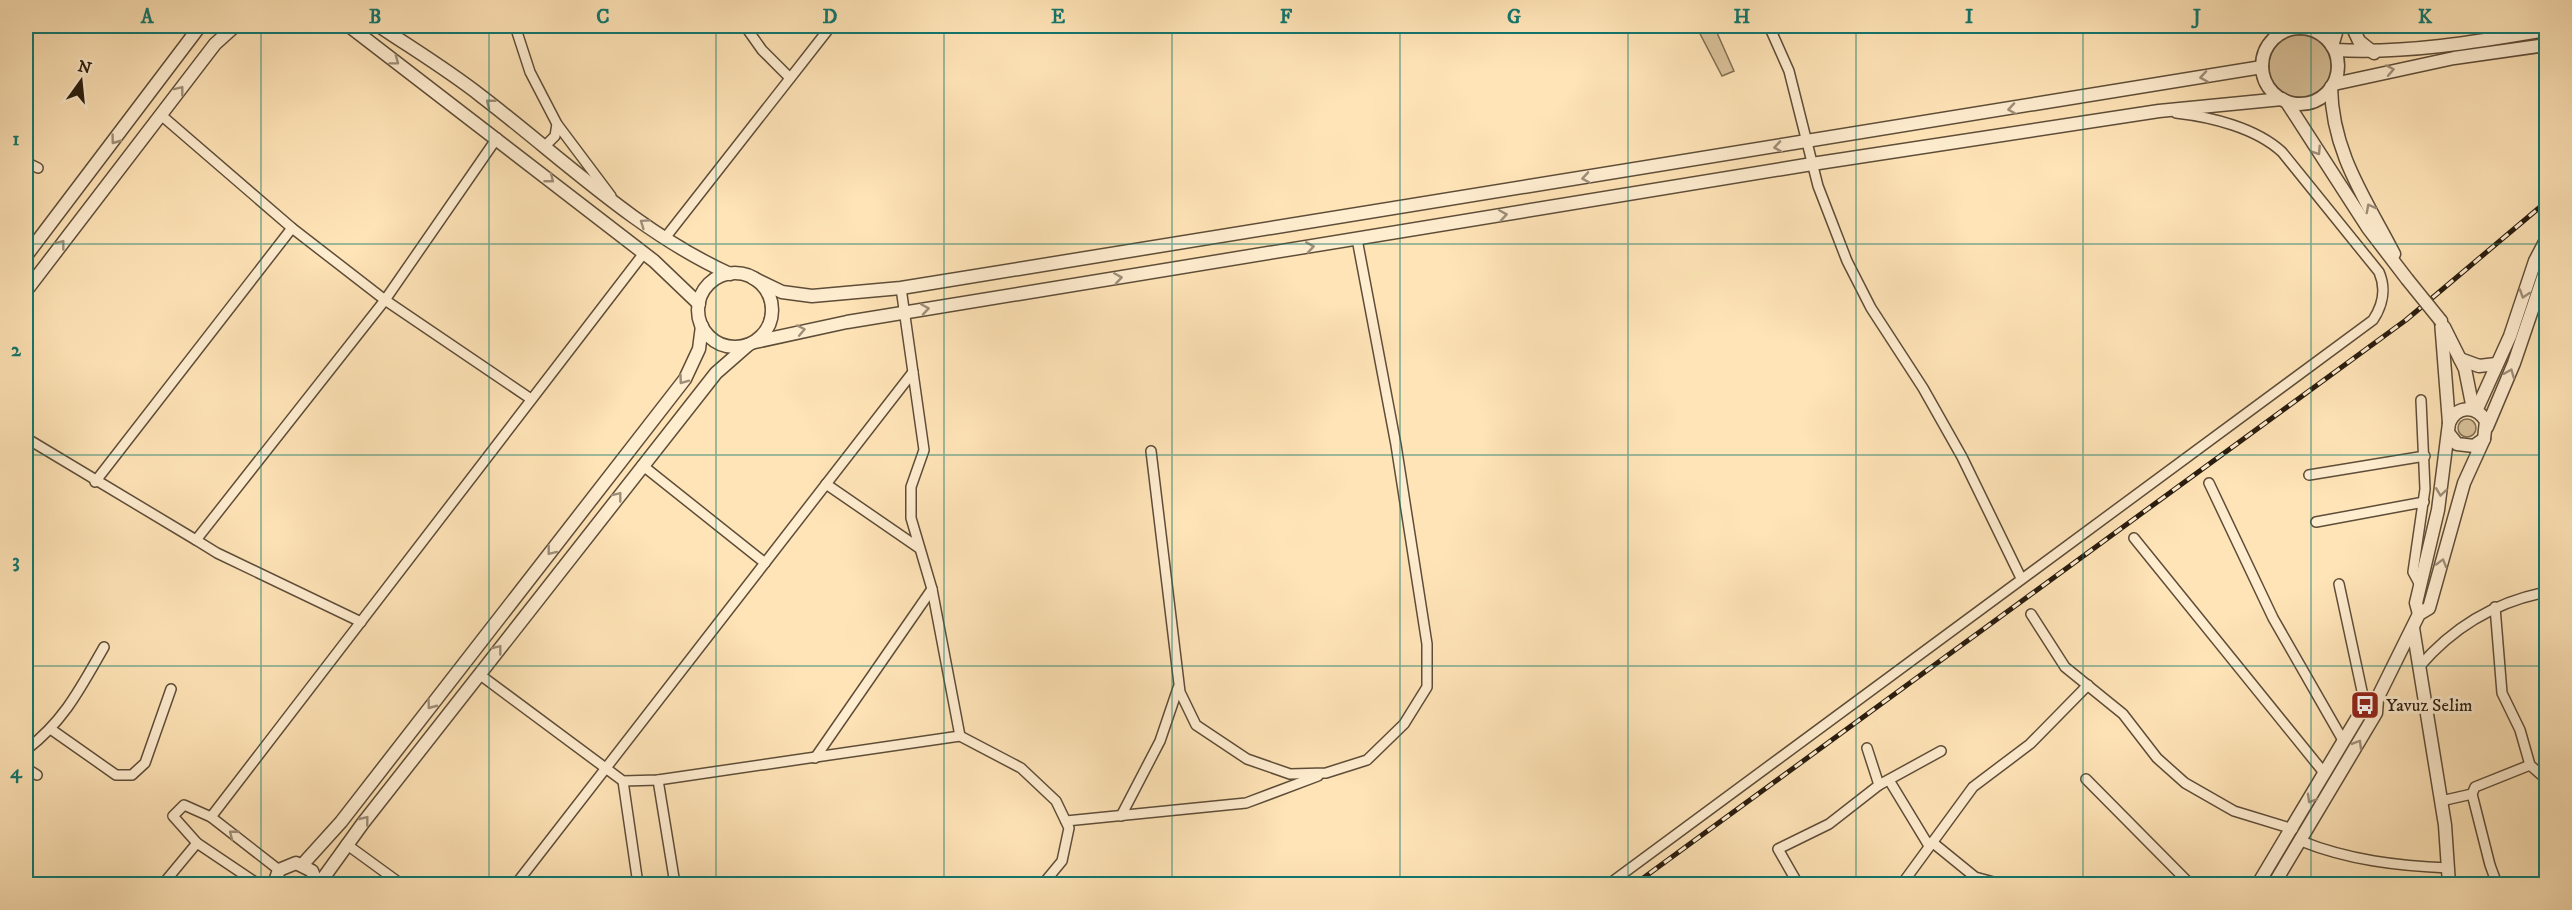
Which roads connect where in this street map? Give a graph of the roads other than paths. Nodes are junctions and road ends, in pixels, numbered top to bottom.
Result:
1 (200, 26) edge
2 (235, 26) edge
3 (348, 26) edge
4 (379, 26) edge
5 (515, 26) edge
6 (745, 26) edge
7 (831, 26) edge
8 (1769, 26) edge
9 (2338, 26) edge
10 (2352, 26) edge
11 (2547, 30) edge
12 (2279, 31) edge
13 (2547, 45) edge
14 (2334, 48) junction
15 (2374, 52) junction
16 (2262, 67) junction
17 (790, 78) junction
18 (2332, 85) junction
19 (2284, 100) junction
20 (2159, 111) junction
21 (161, 115) junction
22 (557, 124) junction
23 (497, 138) junction
24 (1806, 143) junction
25 (545, 146) junction
26 (26, 162) edge
27 (1812, 164) junction
28 (38, 168) dead end
29 (616, 203) junction
30 (292, 228) junction
31 (665, 238) junction
32 (1357, 239) junction
33 (2547, 240) edge
34 (644, 253) junction
35 (26, 256) edge
36 (2547, 269) edge
37 (730, 274) junction
38 (753, 278) junction
39 (2407, 279) junction
40 (901, 288) junction
41 (26, 291) edge
42 (385, 300) junction
43 (699, 304) junction
44 (905, 313) junction
45 (2441, 321) junction
46 (702, 326) junction
47 (751, 343) junction
48 (2460, 359) junction
49 (2496, 364) junction
50 (913, 372) junction
51 (531, 399) junction
52 (2421, 400) dead end
53 (2474, 410) junction
54 (2449, 428) junction
55 (2485, 433) junction
56 (26, 438) edge
57 (1151, 451) dead end
58 (2425, 456) junction
59 (642, 465) junction
60 (2309, 475) dead end
61 (95, 482) junction
62 (2209, 483) dead end
63 (826, 484) junction
64 (2424, 502) junction
65 (2316, 522) dead end
66 (2134, 538) dead end
67 (196, 540) junction
68 (919, 548) junction
69 (765, 563) junction
70 (2021, 578) junction
71 (2339, 584) dead end
72 (2420, 585) junction
73 (932, 589) junction
74 (2547, 592) edge
75 (2495, 607) junction
76 (2031, 614) dead end
77 (2419, 614) junction
78 (361, 621) junction
79 (2413, 628) junction
80 (104, 647) dead end
81 (2419, 667) junction
82 (479, 674) junction
83 (1179, 685) junction
84 (2088, 685) junction
85 (171, 689) dead end
86 (2377, 699) junction
87 (2365, 705) junction
88 (52, 730) junction
89 (960, 736) junction
90 (2344, 742) junction
91 (1868, 748) dead end
92 (26, 750) edge
93 (1941, 752) dead end
94 (815, 758) junction
95 (2530, 765) junction
96 (26, 768) edge
97 (605, 770) junction
98 (1326, 773) junction
99 (2325, 774) junction
100 (37, 775) dead end
101 (2086, 779) dead end
102 (2547, 779) edge
103 (658, 780) junction
104 (1889, 780) junction
105 (623, 781) junction
106 (1879, 786) junction
107 (2472, 794) junction
108 (2441, 801) junction
109 (1121, 816) junction
110 (211, 817) junction
111 (1066, 821) junction
112 (2293, 829) junction
113 (2301, 841) junction
114 (197, 843) junction
115 (346, 844) junction
116 (1930, 844) junction
117 (303, 864) junction
118 (2448, 868) junction
119 (279, 870) junction
120 (163, 885) edge
121 (258, 885) edge
122 (274, 885) edge
123 (318, 885) edge
124 (401, 885) edge
125 (516, 885) edge
126 (638, 885) edge
127 (675, 885) edge
128 (1043, 885) edge
129 (1609, 885) edge
130 (1798, 885) edge
131 (1902, 885) edge
132 (2001, 885) edge
133 (2190, 885) edge
134 (2258, 885) edge
135 (2274, 885) edge
136 (2449, 885) edge
137 (2497, 885) edge

1 -> 35 street
21 -> 2 street
3 -> 23 street
25 -> 4 street
5 - 22 street
6 - 17 street
7 - 17 street
8 - 24 street
9 - 14 street
10 - 15 street
11 - 15 street
12 - 14 street
12 - 16 street
18 -> 13 street
14 - 15 street
14 - 18 street
16 - 19 street
16 -> 24 street
17 - 31 street
18 - 19 street
39 -> 18 street
19 - 20 street
19 -> 39 street
20 - 27 street
20 - 70 street
21 - 30 street
41 -> 21 street
22 - 25 street
22 - 29 street
23 -> 34 street
23 - 42 street
24 - 27 street
24 -> 40 street
25 - 29 street
26 - 28 street
32 -> 27 street
27 - 70 street
31 -> 29 street
30 - 42 street
30 - 61 street
31 - 37 street
44 -> 32 street
32 - 98 street
33 -> 49 street
34 - 43 street
34 - 51 street
55 -> 36 street
37 - 38 street
37 - 43 street
38 - 40 street
38 - 47 street
39 - 45 street, bridge
40 - 44 street
42 - 51 street
42 - 67 street
43 - 46 street
47 -> 44 street
44 - 50 street
45 - 48 street
45 - 54 street
46 - 47 street
46 -> 117 street
47 - 59 street
48 - 49 street
48 - 53 street
49 - 53 street
50 - 63 street
50 - 68 street
51 - 78 street
52 - 58 street
53 - 54 street
53 - 55 street
54 - 55 street
54 -> 72 street
77 -> 55 street
56 - 61 street
57 - 83 street
58 - 60 street
58 - 64 street
59 - 69 street
82 -> 59 street
61 - 67 street
62 - 90 street
63 - 68 street
63 - 69 street
64 - 65 street
64 - 72 street
66 - 99 street
67 - 78 street
68 - 73 street
69 - 97 street
70 - 129 street
71 - 87 street
72 - 77 street
73 - 89 street
73 - 94 street
74 - 75 street
75 - 81 street
75 - 95 street
76 - 84 street
77 - 79 street
78 - 110 street
79 - 81 street
79 - 86 street
80 - 88 street
81 - 108 street
82 - 97 street
115 -> 82 street
83 - 98 street
83 - 109 street
84 - 112 street
84 - 116 street
85 - 88 street
86 - 87 street
113 -> 86 street
87 - 90 street
88 - 92 street
89 - 94 street
89 - 111 street
90 - 99 street
91 - 106 street
93 - 104 street
94 - 103 street
95 - 102 street
95 - 107 street
96 - 100 street
97 - 105 street
97 - 125 street
98 - 109 street
99 -> 112 street
101 - 133 street
103 - 105 street
103 - 127 street
104 - 106 street
104 - 116 street
105 - 126 street
106 - 130 street
107 - 108 street
107 - 137 street
108 - 118 street
109 - 111 street
110 - 114 street
119 -> 110 street
111 - 128 street
112 - 134 street
113 - 118 street
113 - 135 street
114 - 120 street
114 - 121 street
115 - 123 street
115 - 124 street
116 - 131 street
116 - 132 street
117 - 119 street
117 - 123 street
118 - 136 street
119 - 122 street

